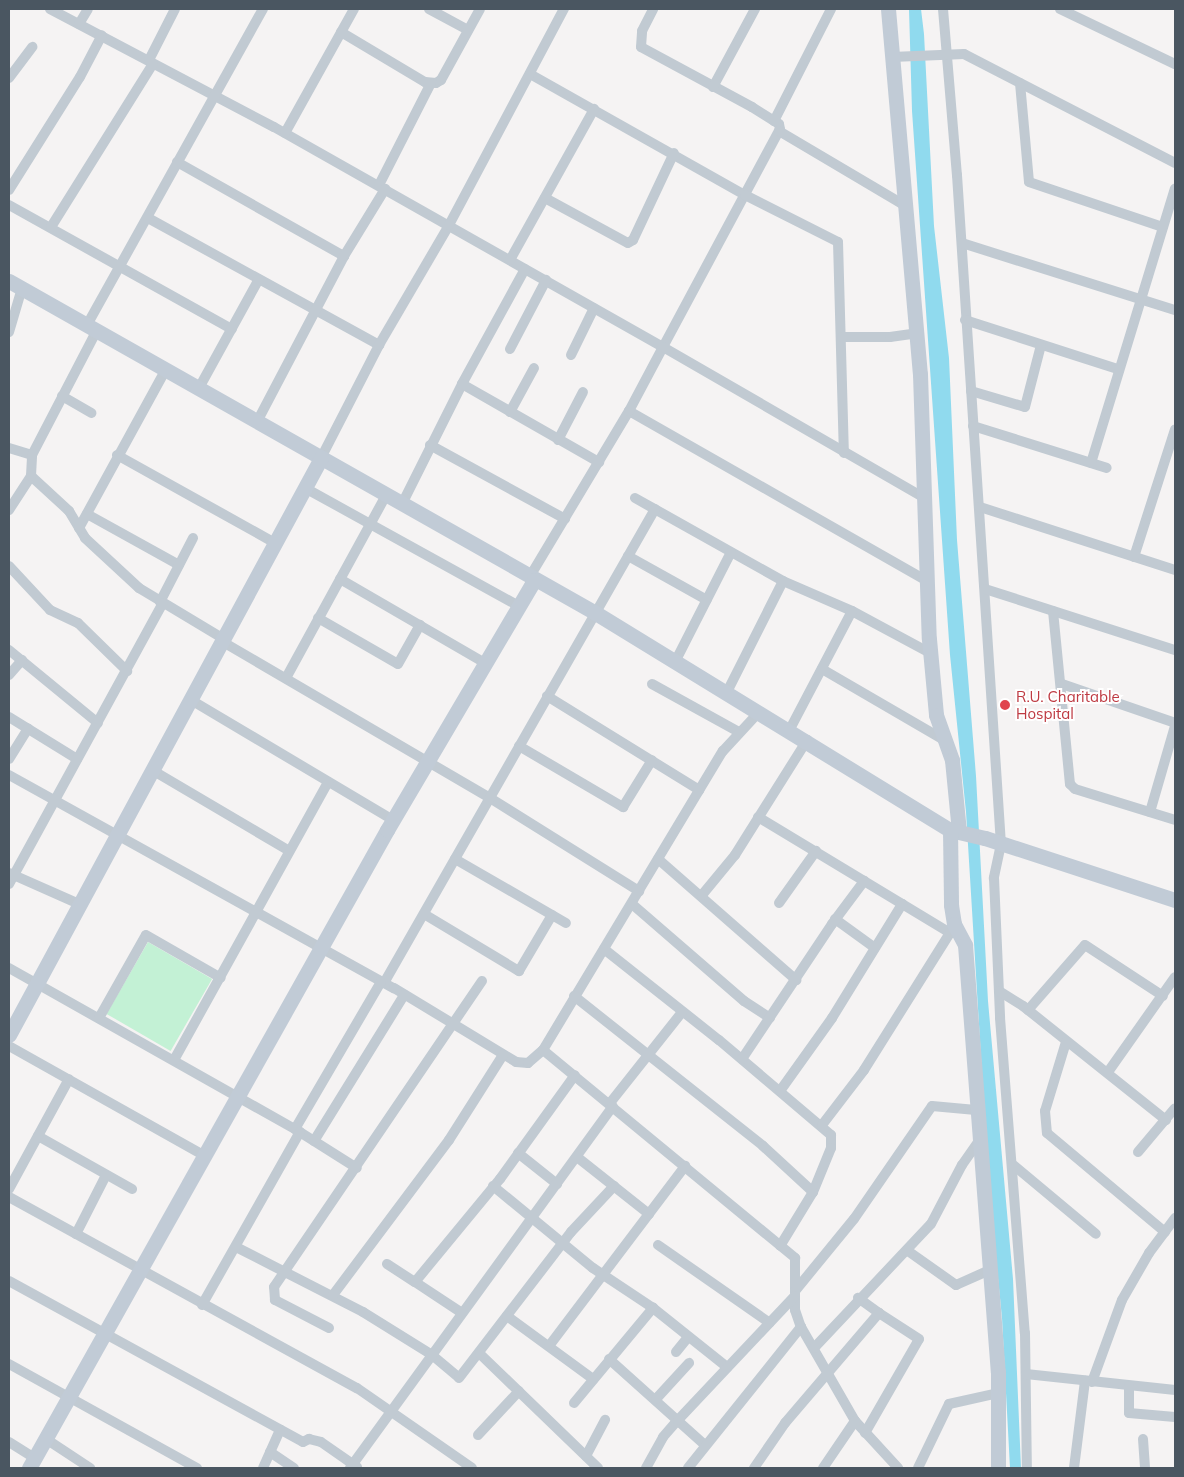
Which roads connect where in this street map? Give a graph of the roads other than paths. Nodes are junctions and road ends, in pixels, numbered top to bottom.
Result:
1 (50, 9) edge
2 (88, 9) edge
3 (175, 9) edge
4 (263, 9) edge
5 (354, 9) edge
6 (429, 9) edge
7 (480, 9) edge
8 (564, 9) edge
9 (653, 9) edge
10 (756, 9) edge
11 (831, 9) edge
12 (888, 9) edge
13 (943, 9) edge
14 (1060, 9) edge
15 (79, 24) junction
16 (468, 30) junction
17 (341, 32) junction
18 (102, 35) junction
19 (32, 47) dead end
20 (946, 52) junction
21 (900, 57) junction
22 (151, 62) junction
23 (1175, 64) edge
24 (530, 74) junction
25 (9, 78) edge
26 (432, 83) junction
27 (1020, 83) junction
28 (713, 87) junction
29 (217, 96) junction
30 (594, 108) junction
31 (774, 121) junction
32 (779, 131) junction
33 (285, 133) junction
34 (674, 153) junction
35 (177, 162) junction
36 (1175, 163) edge
37 (382, 187) junction
38 (1175, 189) edge
39 (9, 190) edge
40 (744, 195) junction
41 (545, 198) junction
42 (9, 204) edge
43 (906, 206) junction
44 (148, 218) junction
45 (449, 225) junction
46 (51, 227) junction
47 (1163, 227) junction
48 (962, 243) junction
49 (344, 256) junction
50 (510, 260) junction
51 (120, 268) junction
52 (525, 269) junction
53 (259, 279) junction
54 (546, 280) junction
55 (15, 284) edge
56 (1140, 299) junction
57 (594, 308) junction
58 (1175, 310) edge
59 (316, 311) junction
60 (965, 320) junction
61 (92, 328) junction
62 (232, 329) junction
63 (9, 332) edge
64 (917, 334) junction
65 (842, 337) junction
66 (1040, 344) junction
67 (379, 345) junction
68 (664, 347) junction
69 (510, 348) dead end
70 (571, 355) dead end
71 (534, 368) dead end
72 (1118, 369) junction
73 (166, 370) junction
74 (462, 384) junction
75 (199, 388) junction
76 (971, 391) junction
77 (583, 392) dead end
78 (62, 396) junction
79 (629, 411) junction
80 (510, 412) junction
81 (91, 413) dead end
82 (258, 420) junction
83 (973, 426) junction
84 (1175, 429) edge
85 (558, 440) junction
86 (430, 445) junction
87 (9, 448) edge
88 (844, 453) junction
89 (32, 455) junction
90 (117, 455) junction
91 (321, 458) junction
92 (598, 462) junction
93 (1091, 463) junction
94 (1107, 468) dead end
95 (31, 476) junction
96 (305, 488) junction
97 (386, 495) junction
98 (635, 498) dead end
99 (926, 499) junction
100 (402, 504) junction
101 (980, 507) junction
102 (656, 509) junction
103 (9, 510) edge
104 (87, 514) junction
105 (565, 519) junction
106 (370, 524) junction
107 (79, 528) junction
108 (193, 538) dead end
109 (275, 543) junction
110 (731, 552) junction
111 (628, 556) junction
112 (1134, 557) junction
113 (179, 565) junction
114 (9, 566) edge
115 (1175, 570) edge
116 (340, 579) junction
117 (532, 579) junction
118 (783, 581) junction
119 (929, 582) junction
120 (986, 589) junction
121 (707, 600) junction
122 (162, 603) junction
123 (519, 606) junction
124 (1053, 611) junction
125 (594, 612) junction
126 (852, 612) junction
127 (318, 618) junction
128 (420, 625) junction
129 (223, 640) junction
130 (9, 650) edge
131 (1175, 650) edge
132 (930, 653) junction
133 (22, 660) junction
134 (676, 662) junction
135 (485, 663) junction
136 (822, 669) junction
137 (127, 671) junction
138 (9, 675) edge
139 (286, 678) junction
140 (652, 684) dead end
141 (1062, 684) junction
142 (727, 692) junction
143 (547, 696) junction
144 (191, 700) junction
145 (759, 712) junction
146 (9, 717) edge
147 (98, 723) junction
148 (1175, 724) edge
149 (28, 729) junction
150 (790, 730) junction
151 (738, 732) junction
152 (807, 740) junction
153 (944, 740) junction
154 (519, 746) junction
155 (9, 759) edge
156 (77, 759) junction
157 (652, 760) junction
158 (427, 761) junction
159 (152, 770) junction
160 (9, 775) edge
161 (328, 782) junction
162 (699, 790) junction
163 (490, 798) junction
164 (54, 803) junction
165 (1150, 812) junction
166 (758, 817) junction
167 (393, 820) junction
168 (1175, 820) edge
169 (958, 832) junction
170 (116, 837) junction
171 (1001, 844) junction
172 (288, 850) junction
173 (816, 852) junction
174 (455, 859) junction
175 (658, 859) junction
176 (10, 877) edge
177 (864, 881) junction
178 (639, 891) junction
179 (702, 895) junction
180 (1175, 900) edge
181 (779, 903) dead end
182 (79, 904) junction
183 (632, 904) junction
184 (902, 904) junction
185 (424, 914) junction
186 (256, 915) junction
187 (552, 915) junction
188 (835, 919) junction
189 (566, 923) dead end
190 (953, 931) junction
191 (875, 948) junction
192 (604, 949) junction
193 (320, 950) junction
194 (9, 968) edge
195 (1175, 977) edge
196 (221, 978) junction
197 (796, 980) junction
198 (482, 981) dead end
199 (382, 982) junction
200 (37, 984) junction
201 (999, 991) junction
202 (404, 995) junction
203 (574, 996) junction
204 (1163, 996) junction
205 (1028, 1010) junction
206 (682, 1012) junction
207 (99, 1018) junction
208 (770, 1018) junction
209 (453, 1025) junction
210 (9, 1036) edge
211 (1066, 1042) junction
212 (9, 1046) edge
213 (543, 1050) junction
214 (650, 1054) junction
215 (503, 1055) junction
216 (742, 1059) junction
217 (174, 1060) junction
218 (1108, 1072) junction
219 (575, 1075) junction
220 (69, 1080) junction
221 (780, 1091) junction
222 (238, 1097) junction
223 (612, 1105) junction
224 (1175, 1108) edge
225 (976, 1110) junction
226 (1166, 1120) junction
227 (822, 1125) junction
228 (297, 1131) junction
229 (38, 1136) junction
230 (314, 1141) junction
231 (978, 1142) junction
232 (1138, 1152) dead end
233 (518, 1153) junction
234 (204, 1156) junction
235 (577, 1157) junction
236 (1012, 1164) junction
237 (685, 1166) junction
238 (357, 1168) junction
239 (106, 1175) junction
240 (557, 1184) junction
241 (493, 1186) junction
242 (614, 1186) junction
243 (9, 1189) edge
244 (132, 1189) dead end
245 (813, 1192) junction
246 (9, 1197) edge
247 (649, 1214) junction
248 (533, 1217) junction
249 (1175, 1218) edge
250 (1165, 1232) junction
251 (76, 1234) junction
252 (1096, 1234) dead end
253 (563, 1241) junction
254 (658, 1245) dead end
255 (780, 1246) junction
256 (236, 1247) junction
257 (908, 1251) junction
258 (387, 1264) dead end
259 (989, 1270) junction
260 (139, 1271) junction
261 (284, 1271) junction
262 (604, 1275) junction
263 (9, 1281) edge
264 (415, 1282) junction
265 (795, 1294) junction
266 (334, 1295) junction
267 (858, 1298) junction
268 (202, 1305) junction
269 (652, 1308) junction
270 (879, 1312) junction
271 (462, 1313) junction
272 (507, 1316) junction
273 (770, 1322) junction
274 (801, 1327) junction
275 (328, 1328) dead end
276 (104, 1335) junction
277 (688, 1336) junction
278 (549, 1346) junction
279 (814, 1348) junction
280 (676, 1352) dead end
281 (480, 1354) junction
282 (432, 1355) junction
283 (610, 1359) junction
284 (689, 1363) dead end
285 (9, 1364) edge
286 (727, 1368) junction
287 (829, 1373) junction
288 (1026, 1374) junction
289 (593, 1380) junction
290 (1088, 1382) junction
291 (1129, 1386) junction
292 (1175, 1390) edge
293 (519, 1391) junction
294 (998, 1393) junction
295 (69, 1398) junction
296 (656, 1399) junction
297 (574, 1403) dead end
298 (392, 1410) junction
299 (1175, 1417) edge
300 (605, 1420) dead end
301 (678, 1420) junction
302 (855, 1421) junction
303 (280, 1430) junction
304 (866, 1433) junction
305 (478, 1435) dead end
306 (1143, 1438) dead end
307 (46, 1439) junction
308 (9, 1442) edge
309 (705, 1445) junction
310 (270, 1452) junction
311 (586, 1456) junction
312 (32, 1463) edge
313 (354, 1467) edge
314 (90, 1468) edge
315 (197, 1468) edge
316 (263, 1468) edge
317 (294, 1468) edge
318 (472, 1468) edge
319 (598, 1468) edge
320 (646, 1468) edge
321 (688, 1468) edge
322 (754, 1468) edge
323 (823, 1468) edge
324 (898, 1468) edge
325 (918, 1468) edge
326 (998, 1468) edge
327 (1027, 1468) edge
328 (1074, 1468) edge
329 (1145, 1468) edge

1 - 15 street
2 - 15 street
3 - 22 street
4 - 29 street
5 - 17 street
6 - 16 street
7 - 16 street
8 - 24 street
9 - 28 street
10 - 28 street
11 - 31 street
12 - 21 street
13 - 20 street
14 - 23 street
15 - 18 street
16 - 26 street
17 - 26 street
17 - 33 street
18 - 22 street
18 - 39 street
19 - 25 street
20 - 21 street
20 - 27 street
20 - 48 street
21 - 43 street
22 - 29 street
22 - 46 street
24 - 30 street
24 - 45 street
26 - 37 street
27 - 36 street
27 - 47 street
28 - 31 street
29 - 33 street
29 - 35 street
30 - 34 street
30 - 41 street
31 - 32 street
32 - 40 street
32 - 43 street
33 - 37 street
34 - 40 street
34 - 41 street
35 - 44 street
35 - 49 street
37 - 45 street
37 - 49 street
38 - 47 street
40 - 65 street
40 - 68 street
41 - 50 street
42 - 46 street
43 - 64 street
44 - 51 street
44 - 53 street
45 - 50 street
45 - 67 street
46 - 51 street
47 - 56 street
48 - 56 street
48 - 60 street
49 - 59 street
50 - 52 street
51 - 61 street
51 - 62 street
52 - 54 street
52 - 74 street
53 - 59 street
53 - 62 street
54 - 57 street
54 - 69 street
55 - 61 street
55 - 63 street
56 - 58 street
56 - 72 street
57 - 68 street
57 - 70 street
59 - 67 street
59 - 82 street
60 - 66 street
60 - 76 street
61 - 73 street
61 - 78 street
62 - 75 street
64 - 65 street
64 - 99 street
65 - 88 street
66 - 72 street
66 - 76 street
67 - 91 street
68 - 79 street
68 - 88 street
71 - 80 street
72 - 93 street
73 - 75 street
73 - 90 street
74 - 80 street
74 - 86 street
75 - 82 street
76 - 83 street
77 - 85 street
78 - 81 street
78 - 89 street
79 - 92 street
79 - 119 street
80 - 85 street
82 - 91 street
83 - 93 street
83 - 101 street
84 - 112 street
85 - 92 street
86 - 100 street
86 - 105 street
87 - 89 street
88 - 99 street
89 - 95 street
90 - 104 street
90 - 109 street
91 - 96 street
91 - 97 street
92 - 105 street
93 - 94 street
95 - 103 street
95 - 107 street
96 - 106 street
96 - 109 street
97 - 100 street
97 - 106 street
98 - 102 street
99 - 119 street
100 - 117 street
101 - 112 street
101 - 120 street
102 - 110 street
102 - 111 street
104 - 107 street
104 - 113 street
105 - 117 street
106 - 116 street
106 - 123 street
107 - 122 street
108 - 113 street
109 - 129 street
110 - 118 street
110 - 121 street
111 - 121 street
111 - 125 street
112 - 115 street
113 - 122 street
114 - 137 street
116 - 127 street
116 - 128 street
117 - 123 street
117 - 125 street
118 - 126 street
118 - 142 street
119 - 132 street
120 - 124 street
120 - 171 street
121 - 134 street
122 - 129 street
122 - 137 street
123 - 135 street
124 - 131 street
124 - 141 street
125 - 134 street
125 - 143 street
126 - 132 street
126 - 136 street
127 - 128 street
127 - 139 street
128 - 135 street
129 - 139 street
129 - 144 street
130 - 133 street
132 - 153 street
133 - 138 street
133 - 147 street
134 - 142 street
135 - 158 street
136 - 150 street
136 - 153 street
137 - 147 street
139 - 158 street
140 - 151 street
141 - 148 street
141 - 165 street
142 - 145 street
143 - 154 street
143 - 157 street
144 - 159 street
144 - 161 street
145 - 150 street
145 - 151 street
146 - 149 street
147 - 156 street
148 - 165 street
149 - 155 street
149 - 156 street
150 - 152 street
151 - 162 street
152 - 166 street
152 - 169 street
153 - 169 street
154 - 157 street
154 - 163 street
156 - 164 street
157 - 162 street
158 - 163 street
158 - 167 street
159 - 170 street
159 - 172 street
160 - 164 street
161 - 167 street
161 - 172 street
162 - 175 street
163 - 174 street
163 - 178 street
164 - 170 street
164 - 176 street
165 - 168 street
166 - 173 street
166 - 179 street
167 - 193 street
169 - 171 street
169 - 190 street
170 - 182 street
170 - 186 street
171 - 180 street
171 - 201 street
172 - 186 street
173 - 177 street
173 - 181 street
174 - 185 street
174 - 187 street
175 - 178 street
175 - 179 street
176 - 182 street
177 - 184 street
177 - 188 street
178 - 183 street
179 - 197 street
182 - 200 street
183 - 192 street
183 - 208 street
184 - 190 street
184 - 191 street
185 - 187 street
185 - 199 street
186 - 193 street
186 - 196 street
187 - 189 street
188 - 191 street
188 - 197 street
190 - 225 street
190 - 227 street
191 - 221 street
192 - 203 street
192 - 206 street
193 - 199 street
193 - 222 street
194 - 200 street
195 - 204 street
196 - 207 street
196 - 217 street
197 - 208 street
198 - 209 street
199 - 202 street
199 - 228 street
200 - 207 street
200 - 210 street
201 - 205 street
201 - 236 street
202 - 209 street
202 - 230 street
203 - 213 street
203 - 214 street
204 - 205 street
204 - 218 street
205 - 211 street
206 - 214 street
206 - 216 street
207 - 217 street
208 - 216 street
209 - 215 street
209 - 238 street
211 - 218 street
211 - 250 street
212 - 220 street
213 - 215 street
213 - 219 street
214 - 223 street
214 - 245 street
215 - 266 street
216 - 221 street
217 - 222 street
218 - 226 street
219 - 223 street
219 - 233 street
220 - 229 street
220 - 234 street
221 - 227 street
222 - 228 street
222 - 234 street
223 - 235 street
223 - 237 street
224 - 226 street
225 - 231 street
225 - 265 street
226 - 232 street
227 - 245 street
228 - 230 street
228 - 256 street
229 - 239 street
229 - 243 street
230 - 238 street
231 - 257 street
231 - 259 street
233 - 240 street
233 - 241 street
234 - 260 street
235 - 240 street
235 - 242 street
236 - 252 street
236 - 288 street
237 - 247 street
237 - 255 street
238 - 261 street
239 - 244 street
239 - 251 street
240 - 248 street
241 - 248 street
241 - 264 street
242 - 247 street
242 - 253 street
245 - 255 street
246 - 251 street
247 - 262 street
248 - 253 street
248 - 271 street
249 - 250 street
250 - 290 street
251 - 260 street
253 - 262 street
253 - 272 street
254 - 273 street
255 - 265 street
256 - 261 street
256 - 268 street
257 - 259 street
257 - 267 street
258 - 264 street
259 - 294 street
260 - 268 street
260 - 276 street
261 - 266 street
261 - 275 street
262 - 269 street
262 - 278 street
263 - 276 street
264 - 271 street
265 - 273 street
265 - 274 street
266 - 282 street
267 - 270 street
267 - 279 street
268 - 298 street
269 - 277 street
269 - 283 street
270 - 287 street
270 - 304 street
271 - 282 street
272 - 278 street
272 - 281 street
273 - 286 street
274 - 279 street
274 - 309 street
276 - 295 street
276 - 303 street
277 - 280 street
277 - 286 street
278 - 289 street
279 - 287 street
281 - 282 street
281 - 293 street
282 - 298 street
283 - 289 street
283 - 296 street
284 - 296 street
285 - 295 street
286 - 301 street
287 - 302 street
287 - 322 street
288 - 290 street
288 - 327 street
289 - 297 street
290 - 291 street
290 - 328 street
291 - 292 street
291 - 299 street
293 - 305 street
293 - 311 street
294 - 325 street
294 - 326 street
295 - 307 street
295 - 315 street
296 - 301 street
298 - 313 street
298 - 318 street
300 - 311 street
301 - 309 street
301 - 320 street
302 - 304 street
302 - 323 street
303 - 310 street
303 - 313 street
304 - 324 street
306 - 329 street
307 - 312 street
307 - 314 street
308 - 312 street
309 - 321 street
310 - 316 street
310 - 317 street
311 - 319 street

